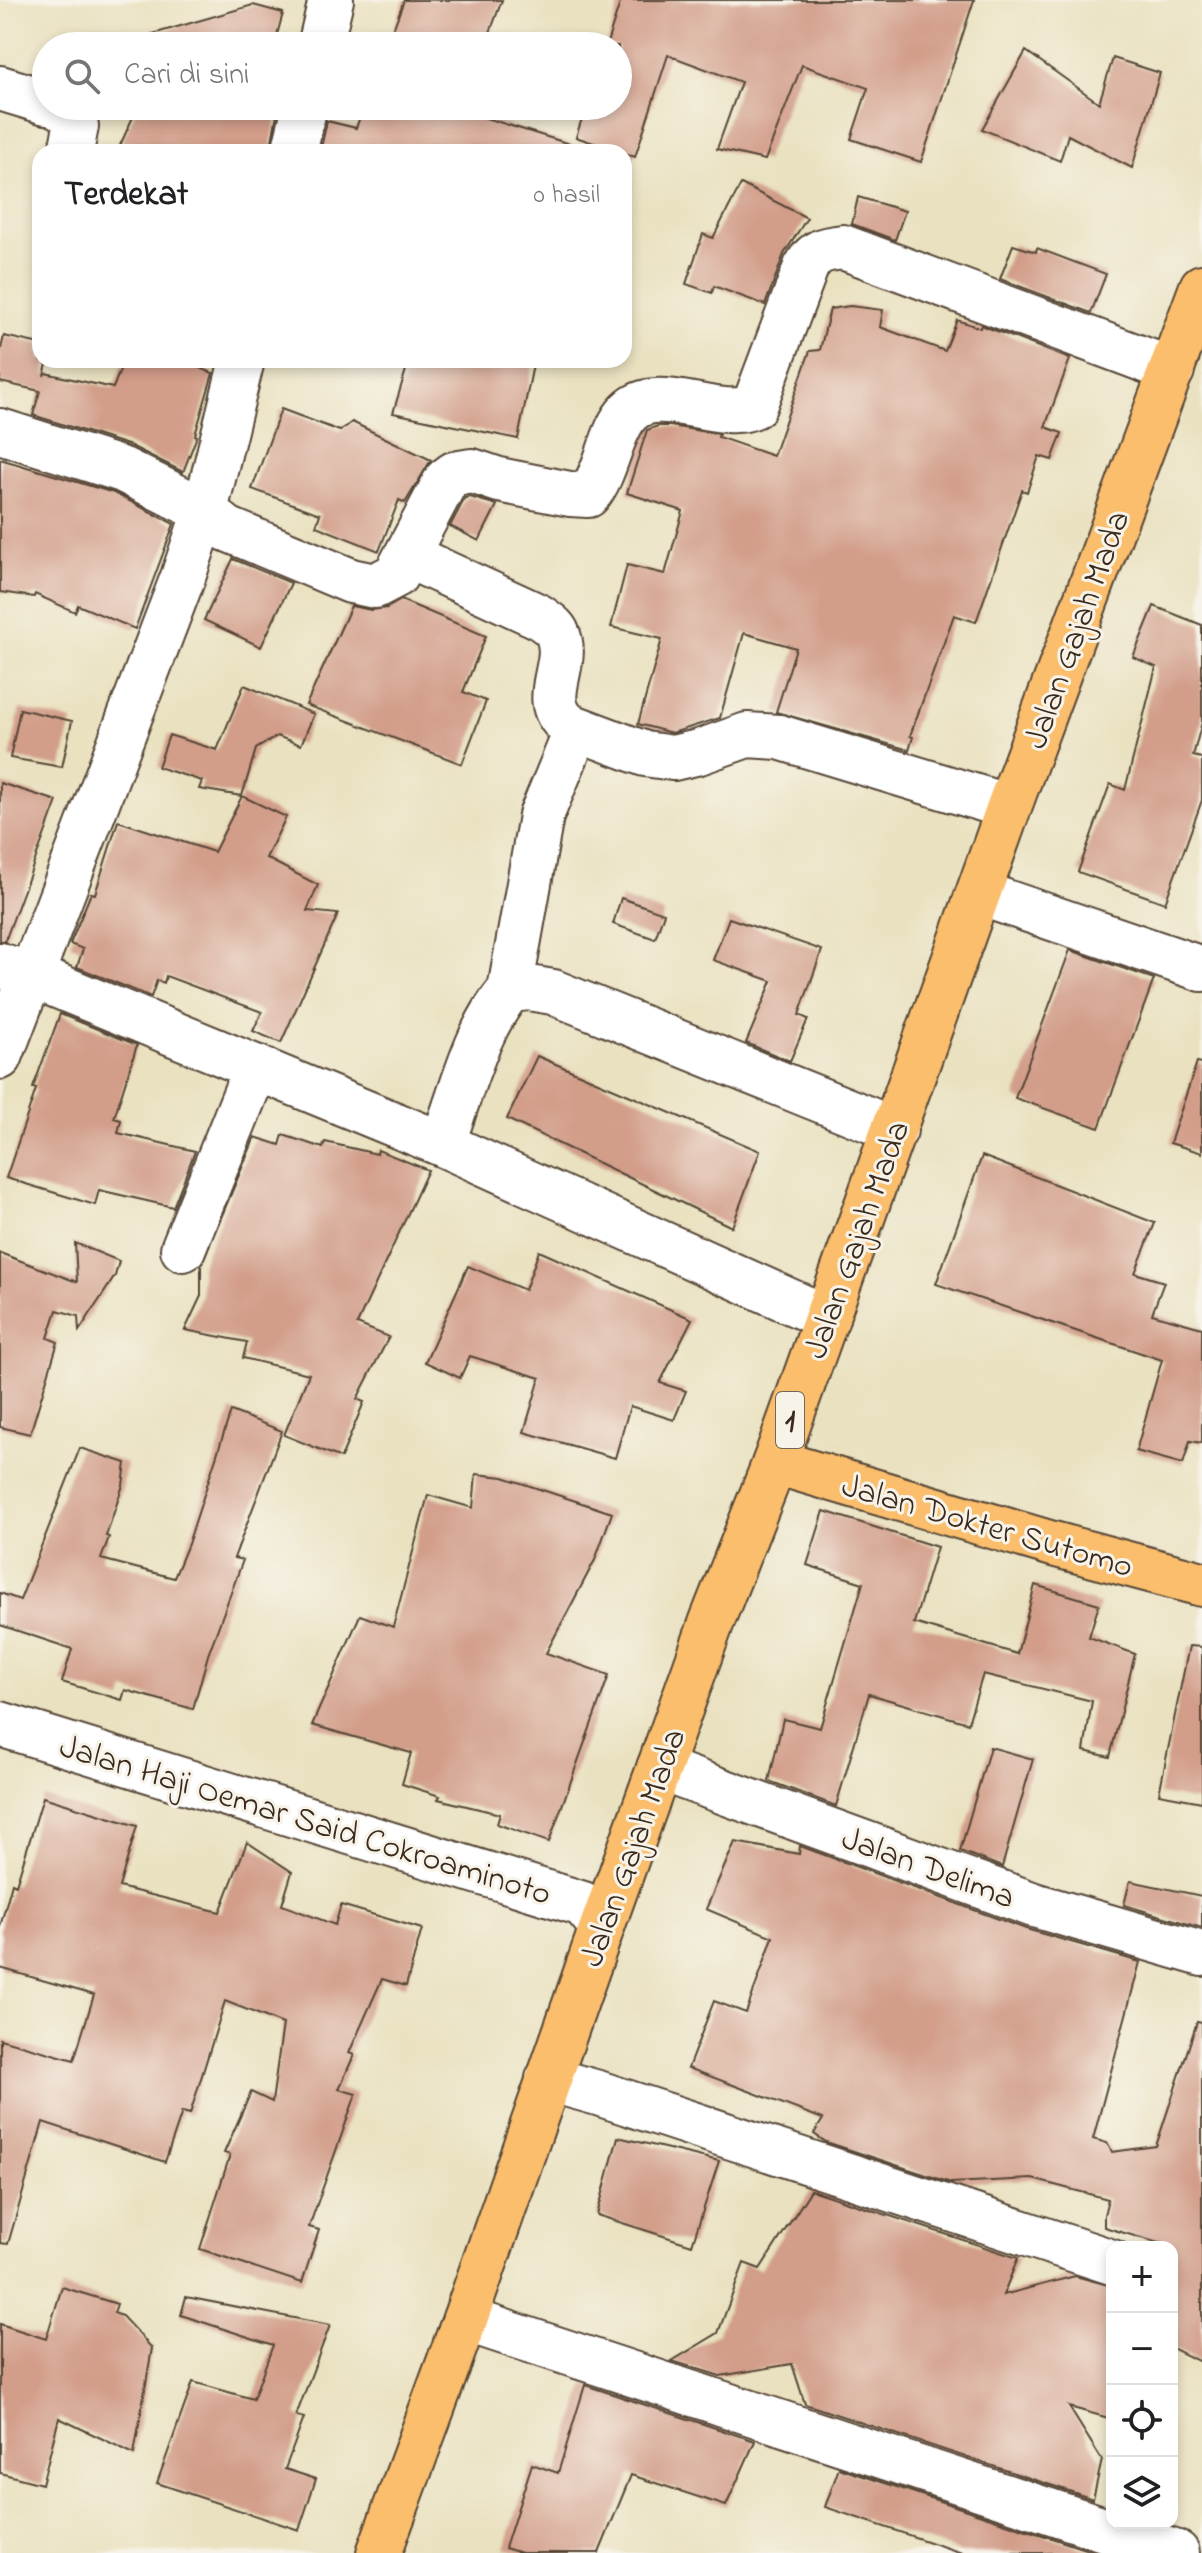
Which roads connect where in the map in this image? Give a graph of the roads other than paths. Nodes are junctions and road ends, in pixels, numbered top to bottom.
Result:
1 (331, 0) edge
2 (323, 32) edge
3 (0, 88) edge
4 (32, 98) edge
5 (73, 120) edge
6 (302, 120) edge
7 (73, 144) edge
8 (296, 144) edge
9 (1202, 287) edge
10 (240, 368) edge
11 (1172, 370) junction
12 (0, 431) edge
13 (205, 511) junction
14 (408, 556) junction
15 (577, 729) junction
16 (1009, 807) junction
17 (979, 893) junction
18 (1202, 969) edge
19 (15, 970) edge
20 (510, 990) junction
21 (0, 1057) edge
22 (256, 1067) junction
23 (895, 1130) junction
24 (442, 1144) junction
25 (183, 1249) dead end
26 (827, 1318) junction
27 (775, 1462) junction
28 (1202, 1584) edge
29 (0, 1724) edge
30 (659, 1768) junction
31 (602, 1927) junction
32 (1202, 1954) edge
33 (548, 2079) junction
34 (1106, 2260) edge
35 (465, 2319) junction
36 (379, 2553) edge
37 (1177, 2553) edge

1 - 2 street
3 - 4 street
5 - 7 street
6 - 8 street
9 - 11 main road, Jalan Gajah Mada / 1
10 - 13 street
11 - 14 street
11 - 16 main road, Jalan Gajah Mada / 1
12 - 13 street
13 - 14 street
13 - 19 street
14 - 15 street
15 - 16 street
15 - 20 street
16 - 17 main road, Jalan Gajah Mada / 1
17 - 18 street
17 - 23 main road, Jalan Gajah Mada / 1
19 - 21 street
19 - 22 street
20 - 23 street
20 - 24 street
22 - 24 street
22 - 25 street
23 - 26 main road, Jalan Gajah Mada / 1
24 - 26 street
26 - 27 main road, Jalan Gajah Mada / 1
27 - 28 main road, Jalan Dokter Sutomo
27 - 30 main road, Jalan Gajah Mada / 1
29 - 31 street, Jalan Haji Oemar Said Cokroaminoto
30 - 31 main road, Jalan Gajah Mada / 1
30 - 32 street, Jalan Delima
31 - 33 main road, Jalan Gajah Mada / 1
33 - 34 street
33 - 35 main road, Jalan Gajah Mada / 1
35 - 36 main road, Jalan Gajah Mada / 1
35 - 37 street

